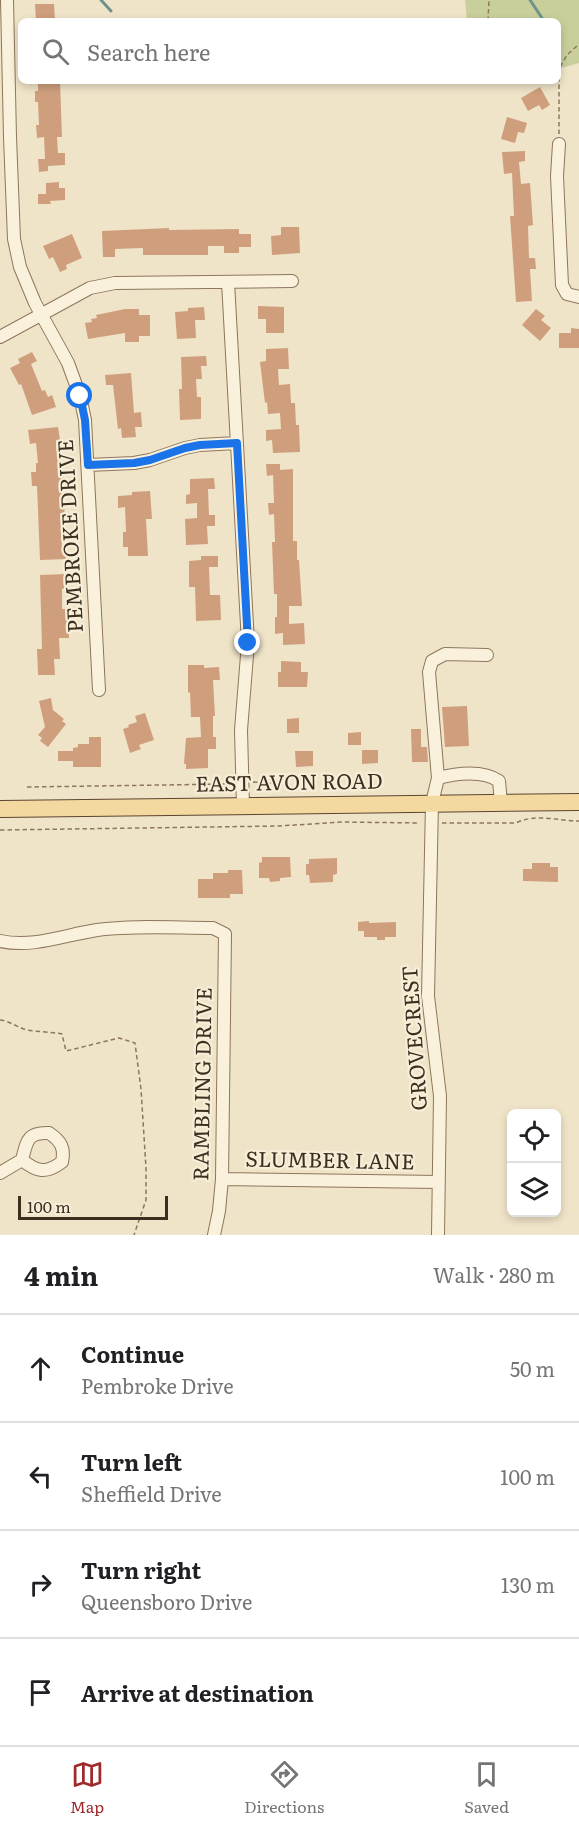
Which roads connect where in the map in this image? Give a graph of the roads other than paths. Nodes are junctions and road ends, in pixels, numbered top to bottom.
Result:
1 (7, 0) edge
2 (5, 137) edge
3 (559, 144) road end
4 (292, 281) dead end
5 (228, 282) junction
6 (579, 297) edge
7 (41, 314) junction
8 (0, 337) edge
9 (237, 443) junction
10 (88, 465) junction
11 (487, 655) dead end
12 (99, 690) dead end
13 (438, 778) junction
14 (579, 802) edge
15 (501, 803) junction
16 (432, 804) junction
17 (243, 806) junction
18 (0, 809) edge
19 (0, 941) edge
20 (22, 1160) dead end
21 (0, 1173) edge
22 (222, 1179) junction
23 (439, 1182) junction
24 (214, 1235) edge
25 (438, 1235) edge

1 - 2 street, PEMBROKE DRIVE
2 - 7 street, PEMBROKE DRIVE
3 - 6 street
4 - 5 street
5 - 7 street
5 - 9 street
7 - 8 street
7 - 10 street, PEMBROKE DRIVE
9 - 10 street
9 - 17 street
10 - 12 street, PEMBROKE DRIVE
11 - 13 street, GROVECREST
13 - 15 street
13 - 16 street, GROVECREST
14 - 15 main road, EAST AVON ROAD
15 - 16 main road, EAST AVON ROAD
16 - 17 main road, EAST AVON ROAD
16 - 23 street, GROVECREST
17 - 18 main road, EAST AVON ROAD
19 - 22 street, RAMBLING DRIVE
20 - 21 street
22 - 23 street, SLUMBER LANE
22 - 24 street, RAMBLING DRIVE
23 - 25 street, GROVECREST

